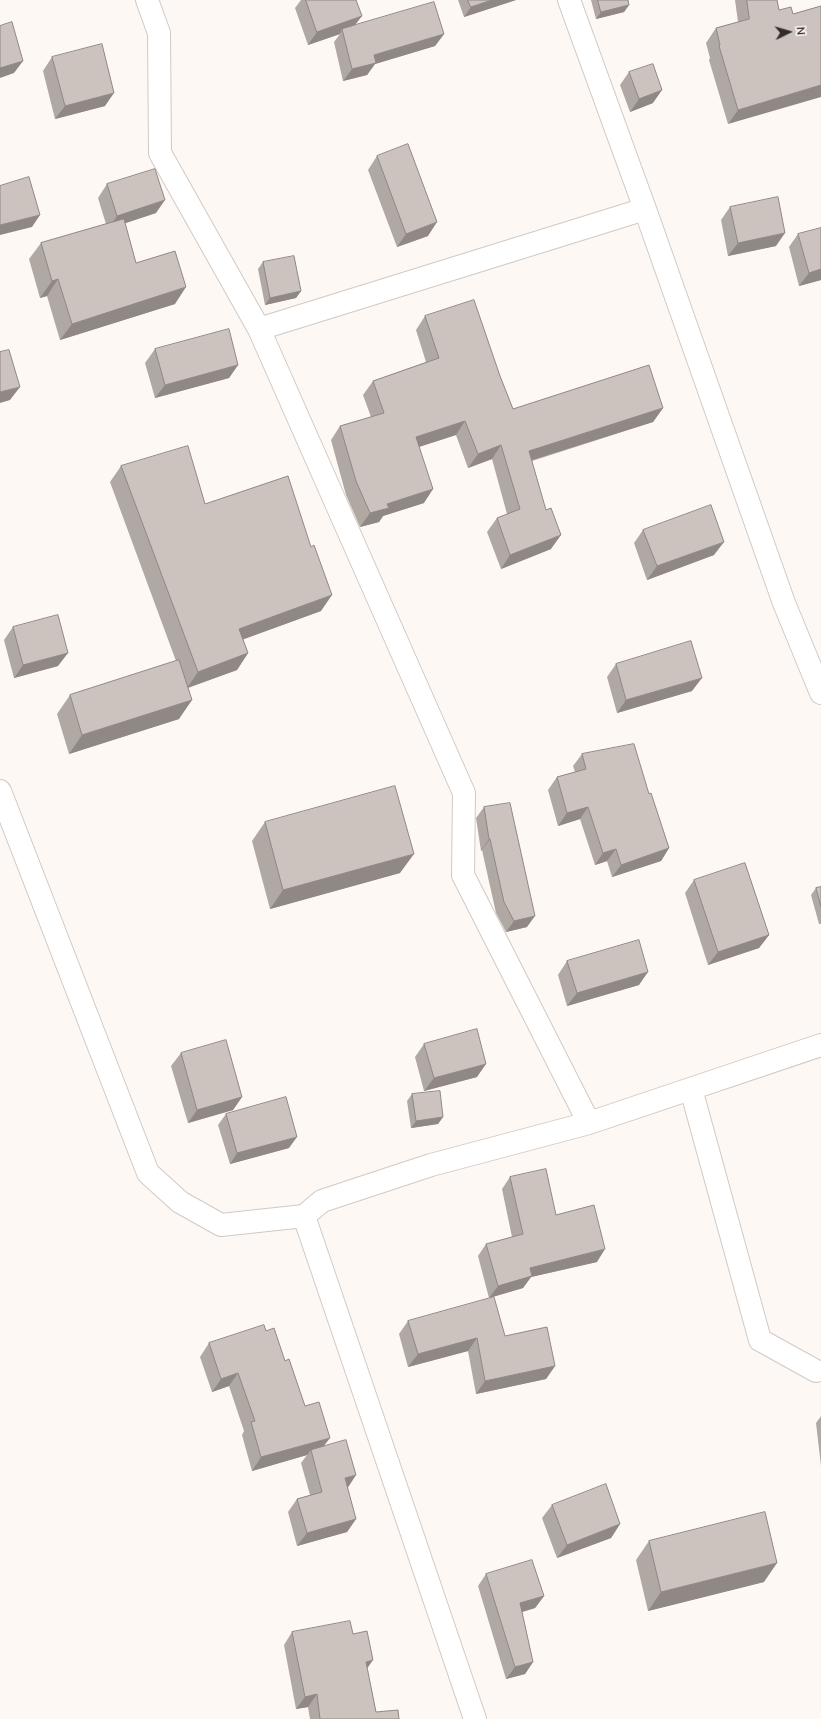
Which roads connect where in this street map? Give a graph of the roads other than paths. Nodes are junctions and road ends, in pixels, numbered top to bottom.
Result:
1 (147, 0) edge
2 (569, 0) edge
3 (645, 209) junction
4 (259, 329) junction
5 (821, 693) edge
6 (0, 791) edge
7 (821, 1045) edge
8 (691, 1089) junction
9 (589, 1123) junction
10 (304, 1216) junction
11 (816, 1371) dead end
12 (475, 1719) edge

1 - 4 street
2 - 3 street
3 - 4 street
3 - 5 street
4 - 9 street
6 - 10 street
7 - 8 street
8 - 9 street
8 - 11 street
9 - 10 street
10 - 12 street

